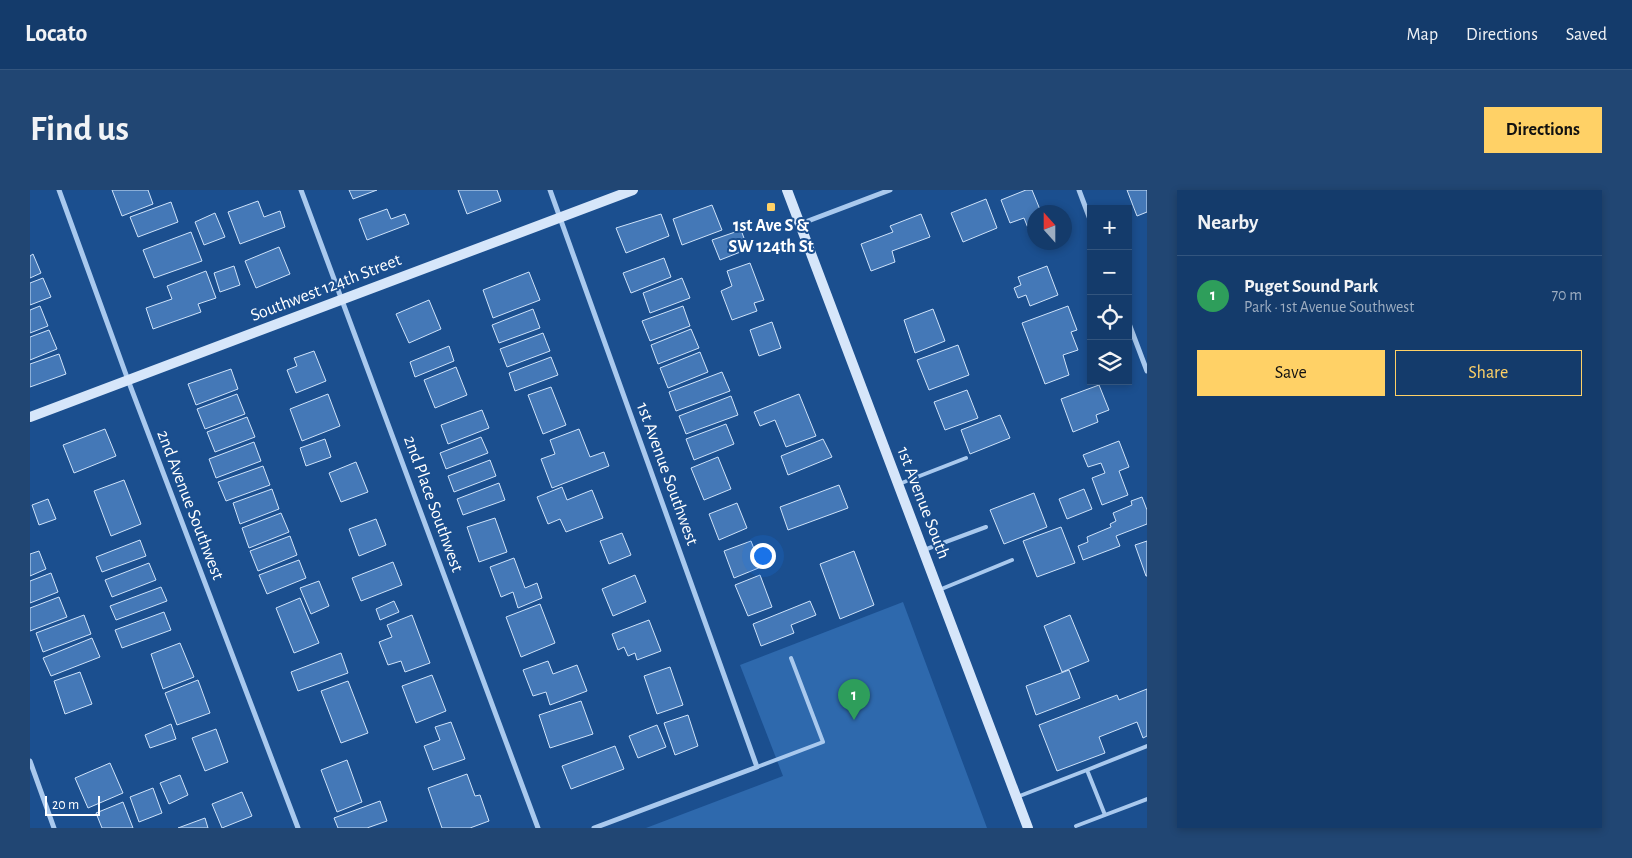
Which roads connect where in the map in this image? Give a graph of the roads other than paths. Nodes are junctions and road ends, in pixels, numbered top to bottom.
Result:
1 (59, 190) edge
2 (301, 190) edge
3 (550, 190) edge
4 (633, 190) edge
5 (787, 190) edge
6 (890, 190) edge
7 (1079, 190) edge
8 (1087, 211) edge
9 (560, 217) junction
10 (800, 224) junction
11 (342, 299) junction
12 (1132, 332) edge
13 (1147, 371) edge
14 (128, 380) junction
15 (30, 416) edge
16 (966, 458) dead end
17 (898, 484) junction
18 (986, 527) dead end
19 (924, 550) junction
20 (1012, 560) dead end
21 (939, 590) junction
22 (791, 658) dead end
23 (1147, 746) edge
24 (30, 761) edge
25 (757, 767) junction
26 (1087, 770) junction
27 (1017, 797) junction
28 (1147, 799) edge
29 (1105, 815) junction
30 (1076, 826) dead end
31 (54, 828) edge
32 (298, 828) edge
33 (538, 828) edge
34 (594, 828) edge
35 (1028, 828) edge

1 - 14 street, 2nd Avenue Southwest
2 - 11 street, 2nd Place Southwest
3 - 9 street, 1st Avenue Southwest
4 - 9 main road, Southwest 124th Street
5 - 10 main road, 1st Avenue South
6 - 10 street
7 - 8 street
9 - 11 main road, Southwest 124th Street
9 - 25 street, 1st Avenue Southwest
10 - 17 main road, 1st Avenue South
11 - 14 main road, Southwest 124th Street
11 - 33 street, 2nd Place Southwest
12 - 13 street
14 - 15 main road, Southwest 124th Street
14 - 32 street, 2nd Avenue Southwest
16 - 17 lane
17 - 19 main road, 1st Avenue South
18 - 19 lane
19 - 21 main road, 1st Avenue South
20 - 21 lane
21 - 27 main road, 1st Avenue South
22 - 25 lane
23 - 26 lane
24 - 31 street
25 - 34 street
26 - 27 lane
26 - 29 lane
27 - 35 main road, 1st Avenue South
28 - 29 lane
29 - 30 lane

